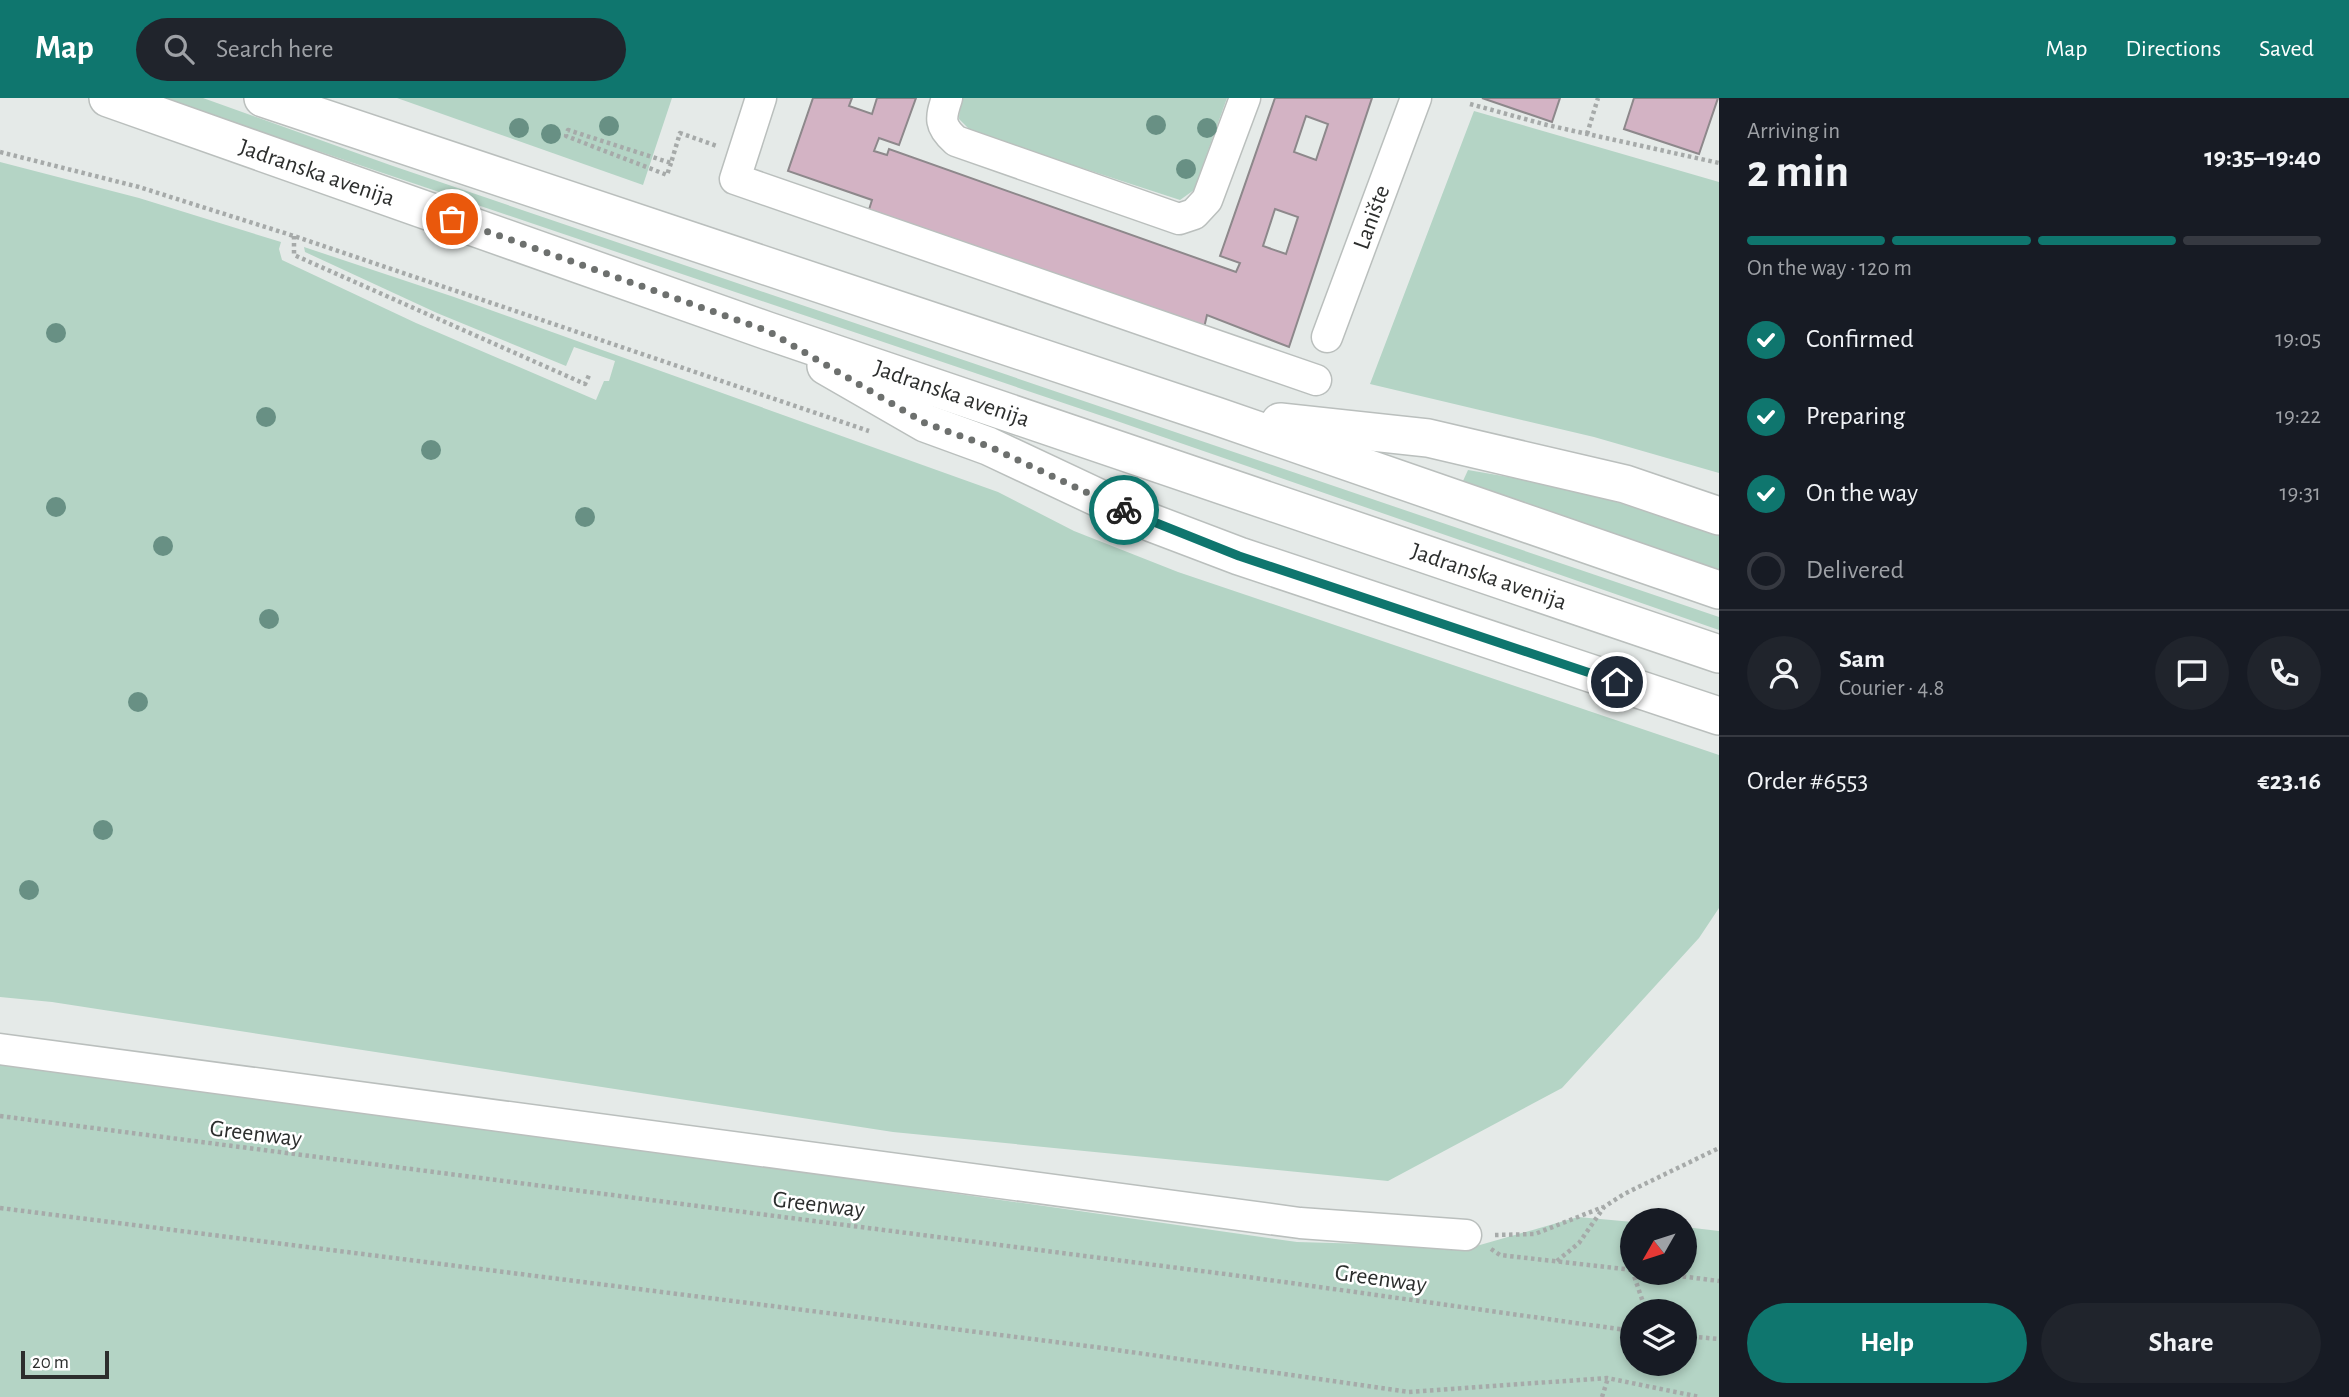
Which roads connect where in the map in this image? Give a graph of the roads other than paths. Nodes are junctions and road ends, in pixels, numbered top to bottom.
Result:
1 (108, 98) edge
2 (263, 98) edge
3 (761, 98) edge
4 (947, 98) edge
5 (1245, 98) edge
6 (1416, 98) edge
7 (768, 331) junction
8 (1327, 337) dead end
9 (1316, 380) dead end
10 (1216, 415) junction
11 (1719, 516) edge
12 (1719, 590) edge
13 (1719, 654) edge
14 (1719, 716) edge
15 (0, 1049) edge
16 (1466, 1235) road end

1 - 7 main road, Jadranska avenija
2 - 10 main road
3 - 9 street
4 - 5 street
6 - 8 street, Lanište
7 - 13 main road, Jadranska avenija
7 - 14 main road
10 - 11 main road
10 - 12 main road
15 - 16 street

